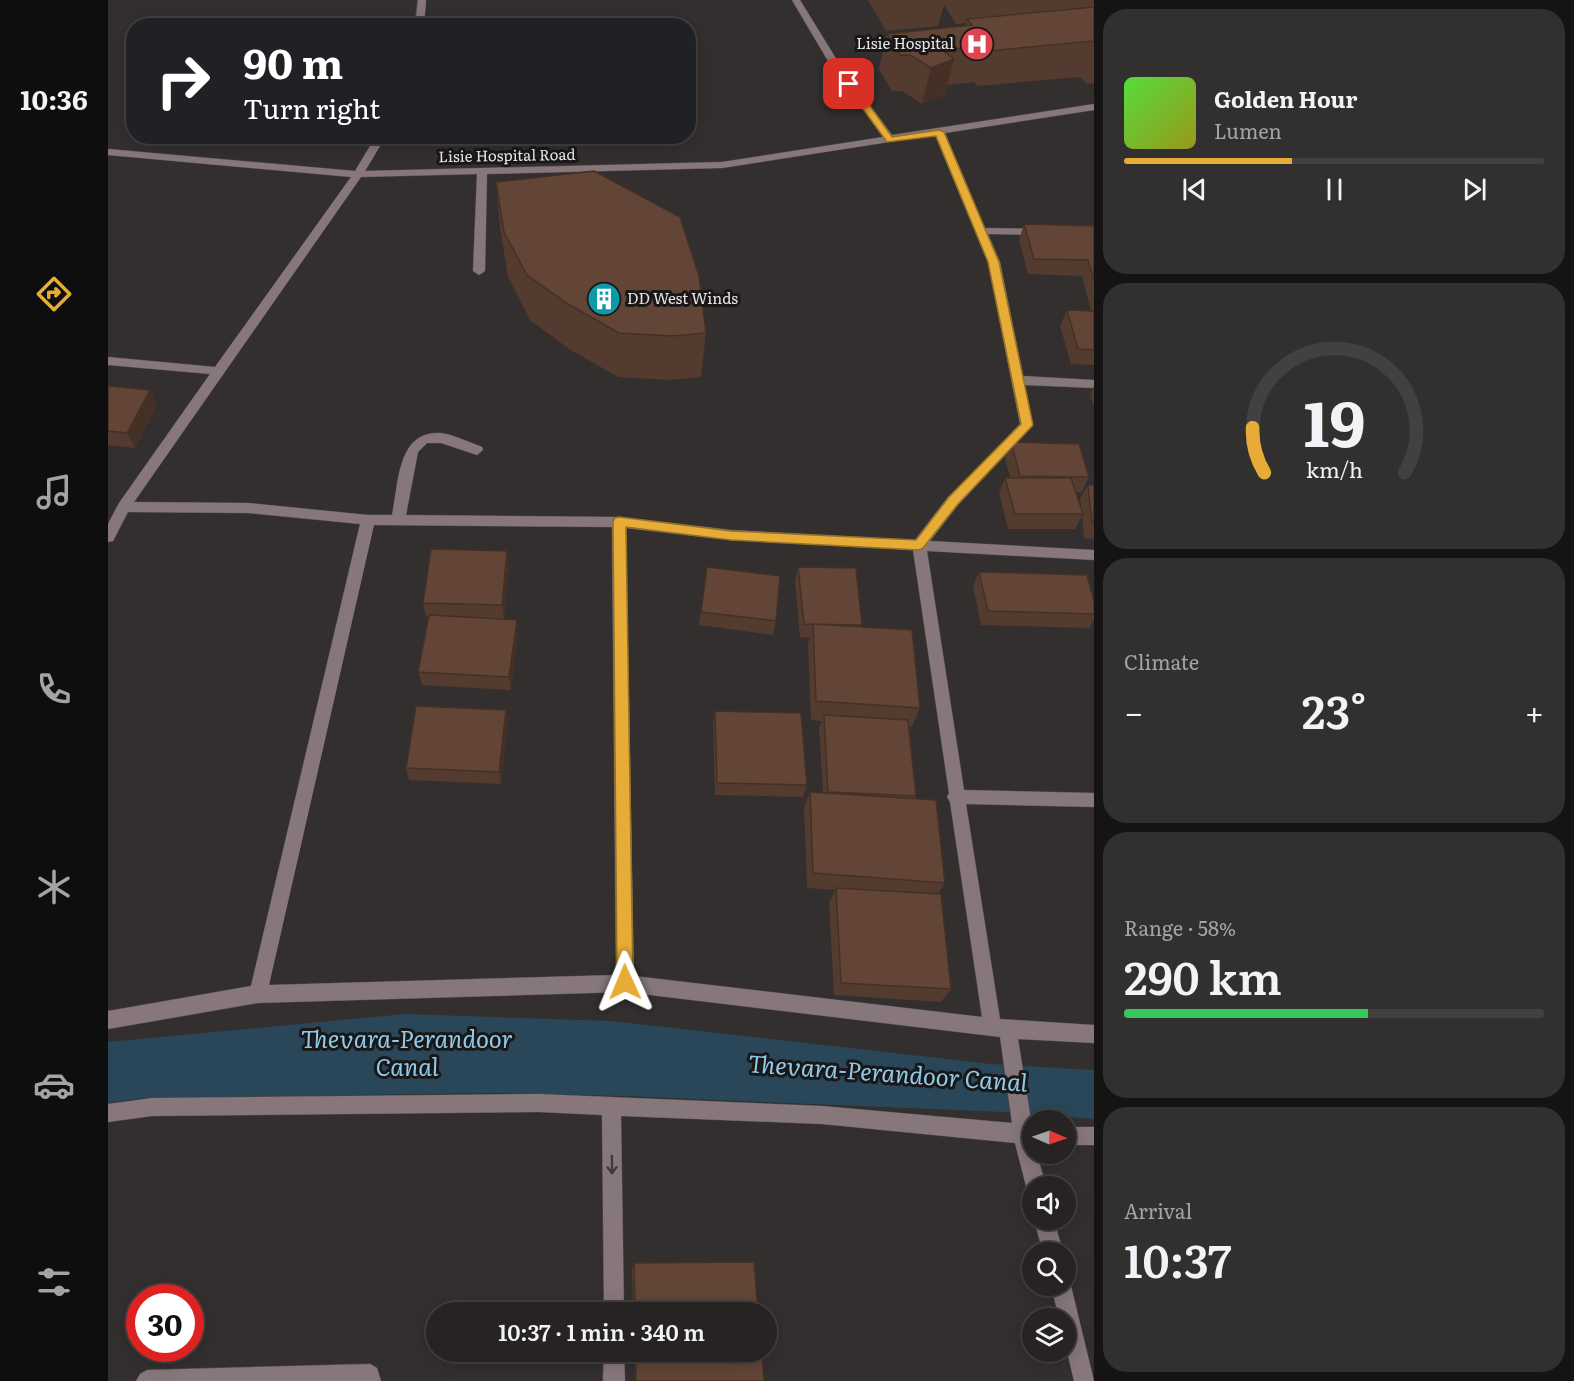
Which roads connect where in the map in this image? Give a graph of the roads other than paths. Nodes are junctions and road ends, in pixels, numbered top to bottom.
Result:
1 (422, 0) edge
2 (796, 0) edge
3 (420, 18) edge
4 (1094, 107) edge
5 (939, 132) junction
6 (890, 140) junction
7 (376, 144) edge
8 (108, 152) edge
9 (482, 171) junction
10 (358, 174) junction
11 (981, 231) junction
12 (1049, 232) edge
13 (479, 271) dead end
14 (108, 360) edge
15 (219, 371) junction
16 (1018, 380) junction
17 (1094, 384) edge
18 (477, 450) dead end
19 (124, 507) junction
20 (368, 520) junction
21 (398, 520) junction
22 (619, 522) junction
23 (108, 537) edge
24 (919, 545) junction
25 (1094, 555) edge
26 (956, 797) junction
27 (1094, 800) edge
28 (625, 982) junction
29 (258, 994) junction
30 (108, 1020) edge
31 (1000, 1027) junction
32 (1094, 1034) edge
33 (611, 1106) junction
34 (1023, 1110) edge
35 (108, 1113) edge
36 (1022, 1134) edge
37 (1076, 1136) edge
38 (1094, 1136) edge
39 (1064, 1296) edge
40 (614, 1302) edge
41 (614, 1362) edge
42 (147, 1381) edge
43 (370, 1381) edge
44 (614, 1381) edge
45 (1085, 1381) edge

1 - 3 street
2 - 6 street
4 - 5 street, Lisie Hospital Road
5 - 6 street, Lisie Hospital Road
5 - 11 street
6 - 9 street, Lisie Hospital Road
7 - 10 street
8 - 10 street, Lisie Hospital Road
9 - 10 street, Lisie Hospital Road
9 - 13 street
10 - 15 street
11 - 12 street
11 - 16 street
14 - 15 street
15 - 19 street
16 - 17 street
16 - 24 street
18 - 21 street
19 - 20 street
19 - 23 street
20 - 21 street
20 - 29 street
21 - 22 street
22 - 24 street
22 - 28 street
24 - 25 street
24 - 26 street
26 - 27 street
26 - 31 street
28 - 29 street
28 - 31 street
29 - 30 street
31 - 32 street
31 - 34 street
33 - 35 street
33 - 36 street
33 -> 40 street
37 - 38 street
39 - 45 street
41 - 44 street
42 - 43 street

